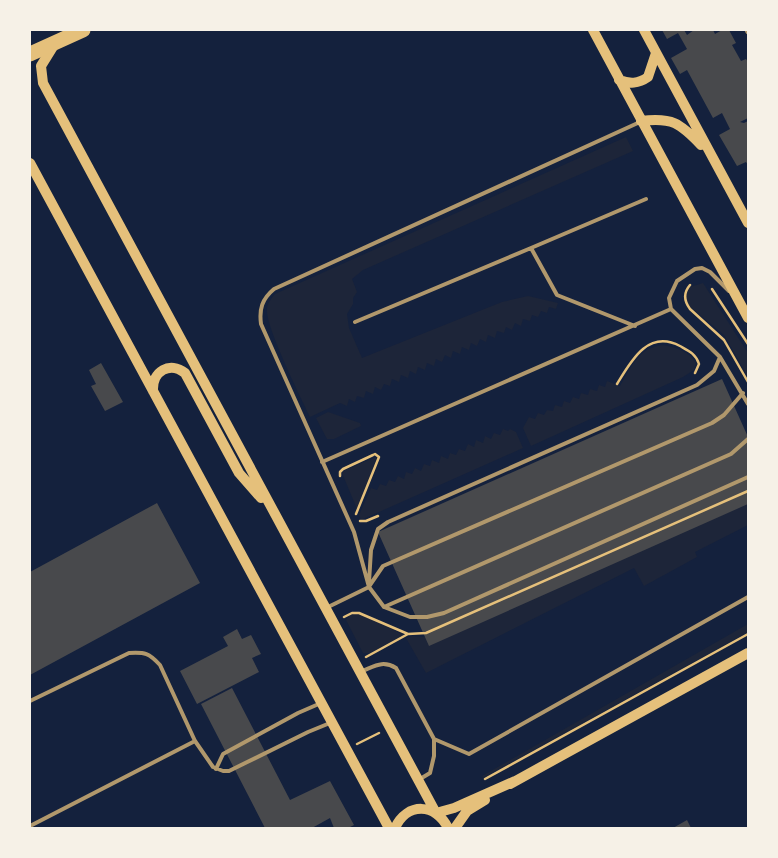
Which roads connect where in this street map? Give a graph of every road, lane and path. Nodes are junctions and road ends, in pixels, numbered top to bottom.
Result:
1 (83, 30) edge
2 (594, 30) edge
3 (644, 30) edge
4 (55, 43) junction
5 (656, 53) junction
6 (30, 54) edge
7 (619, 80) junction
8 (641, 121) junction
9 (711, 155) junction
10 (30, 163) edge
11 (646, 199) dead end
12 (748, 223) edge
13 (531, 248) junction
14 (694, 282) dead end
15 (709, 284) dead end
16 (738, 299) junction
17 (671, 309) junction
18 (748, 318) edge
19 (355, 322) dead end
20 (635, 326) junction
21 (748, 344) edge
22 (720, 357) junction
23 (691, 376) dead end
24 (748, 382) edge
25 (617, 384) dead end
26 (153, 391) junction
27 (743, 393) junction
28 (748, 404) edge
29 (748, 439) edge
30 (322, 462) junction
31 (748, 477) edge
32 (340, 478) dead end
33 (748, 492) edge
34 (352, 504) dead end
35 (273, 512) junction
36 (356, 513) junction
37 (384, 513) dead end
38 (369, 587) junction
39 (748, 597) edge
40 (384, 607) junction
41 (326, 608) junction
42 (347, 625) dead end
43 (408, 634) junction
44 (748, 634) edge
45 (748, 653) edge
46 (364, 657) dead end
47 (360, 672) junction
48 (30, 701) edge
49 (321, 703) junction
50 (332, 722) junction
51 (389, 728) junction
52 (434, 739) junction
53 (195, 741) junction
54 (346, 749) junction
55 (216, 769) junction
56 (418, 780) junction
57 (483, 780) dead end
58 (515, 780) junction
59 (436, 813) junction
60 (30, 826) edge
61 (389, 828) edge
62 (395, 828) edge
63 (448, 828) edge
64 (455, 828) edge

1 - 4 highway
2 - 7 main road
3 - 5 main road
4 - 6 highway
4 - 35 main road
5 - 7 main road
5 - 9 main road
7 - 8 main road
8 - 9 main road
8 - 16 main road
8 - 30 lane
9 - 12 main road
10 - 26 main road
11 - 13 lane
13 - 19 lane
13 - 20 lane
14 - 24 path
15 - 21 path
16 - 17 lane
16 - 18 main road
17 - 20 lane
17 - 22 lane
20 - 30 lane
22 - 27 lane
22 - 38 lane
23 - 25 path
26 - 35 main road
26 - 49 main road
27 - 28 lane
27 - 38 lane
29 - 40 lane
30 - 38 lane
31 - 40 lane
32 - 36 path
33 - 43 path
34 - 36 path
35 - 41 main road
36 - 37 path
38 - 40 lane
38 - 41 lane
39 - 52 lane
41 - 47 main road
42 - 43 path
43 - 46 path
44 - 57 path
45 - 58 main road
47 - 51 main road
47 - 52 lane
48 - 53 lane
49 - 50 main road
49 - 55 lane
50 - 54 main road
50 - 55 lane
51 - 54 path
51 - 56 main road
52 - 56 lane
53 - 55 lane
53 - 60 lane
54 - 61 main road
56 - 59 main road
58 - 59 main road
58 - 64 main road
59 - 62 main road
59 - 63 main road

